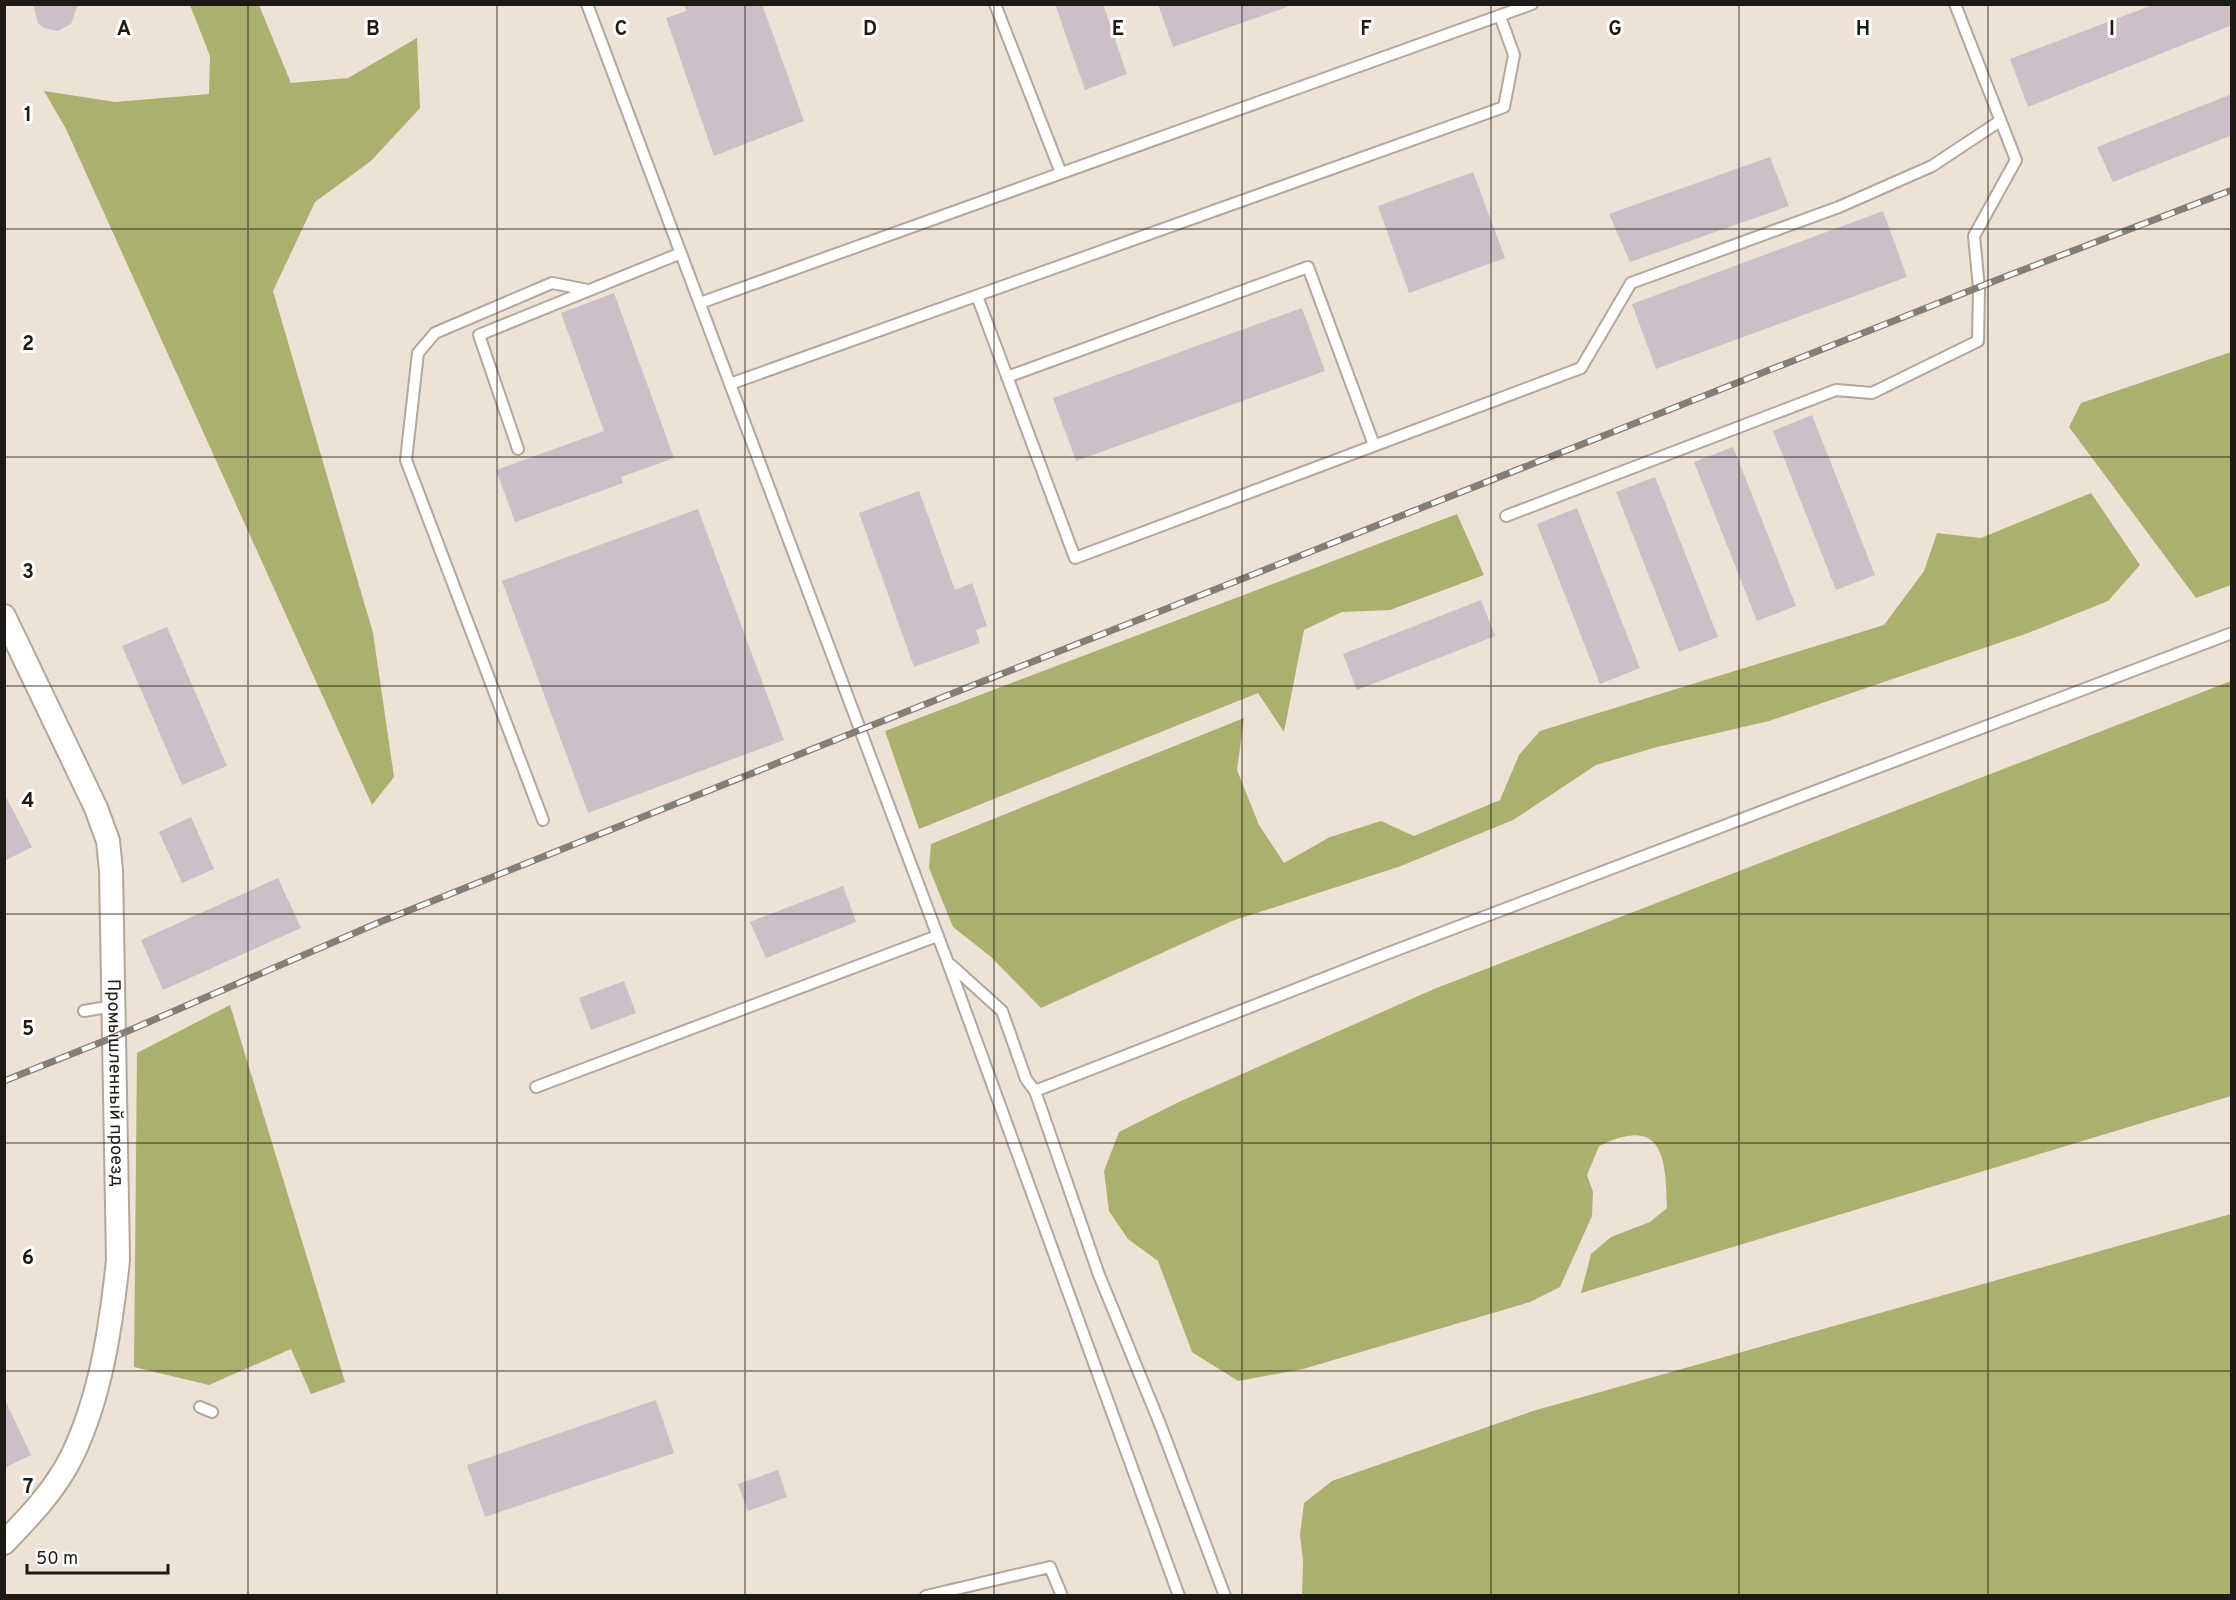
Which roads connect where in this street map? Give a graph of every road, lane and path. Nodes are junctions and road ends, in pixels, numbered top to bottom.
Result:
1 (588, 4) edge
2 (995, 4) edge
3 (1532, 4) edge
4 (1955, 4) edge
5 (1500, 16) junction
6 (2000, 121) junction
7 (1061, 173) junction
8 (681, 253) junction
9 (588, 290) junction
10 (977, 296) junction
11 (700, 303) junction
12 (1007, 377) junction
13 (730, 384) junction
14 (1374, 445) junction
15 (518, 449) dead end
16 (1506, 516) dead end
17 (4, 616) edge
18 (2232, 633) edge
19 (543, 820) dead end
20 (937, 936) junction
21 (948, 963) junction
22 (113, 1006) junction
23 (84, 1011) dead end
24 (536, 1087) dead end
25 (1035, 1091) junction
26 (200, 1407) dead end
27 (212, 1412) dead end
28 (4, 1544) edge
29 (926, 1596) edge
30 (1062, 1596) edge
31 (1179, 1596) edge
32 (1225, 1596) edge

1 - 8 lane
2 - 7 lane
3 - 5 lane
4 - 6 lane
5 - 7 lane
5 - 10 lane
6 - 14 lane
6 - 16 lane
7 - 11 lane
8 - 9 lane
8 - 11 lane
9 - 15 lane
9 - 19 lane
10 - 12 lane
10 - 13 lane
11 - 13 lane
12 - 14 lane
12 - 14 lane
13 - 20 lane
17 - 22 street, Промышленный проезд
18 - 25 lane
20 - 21 lane
20 - 24 lane
21 - 25 lane
21 - 31 lane
22 - 23 lane
22 - 28 street, Промышленный проезд
25 - 32 lane
26 - 27 lane
29 - 30 lane

